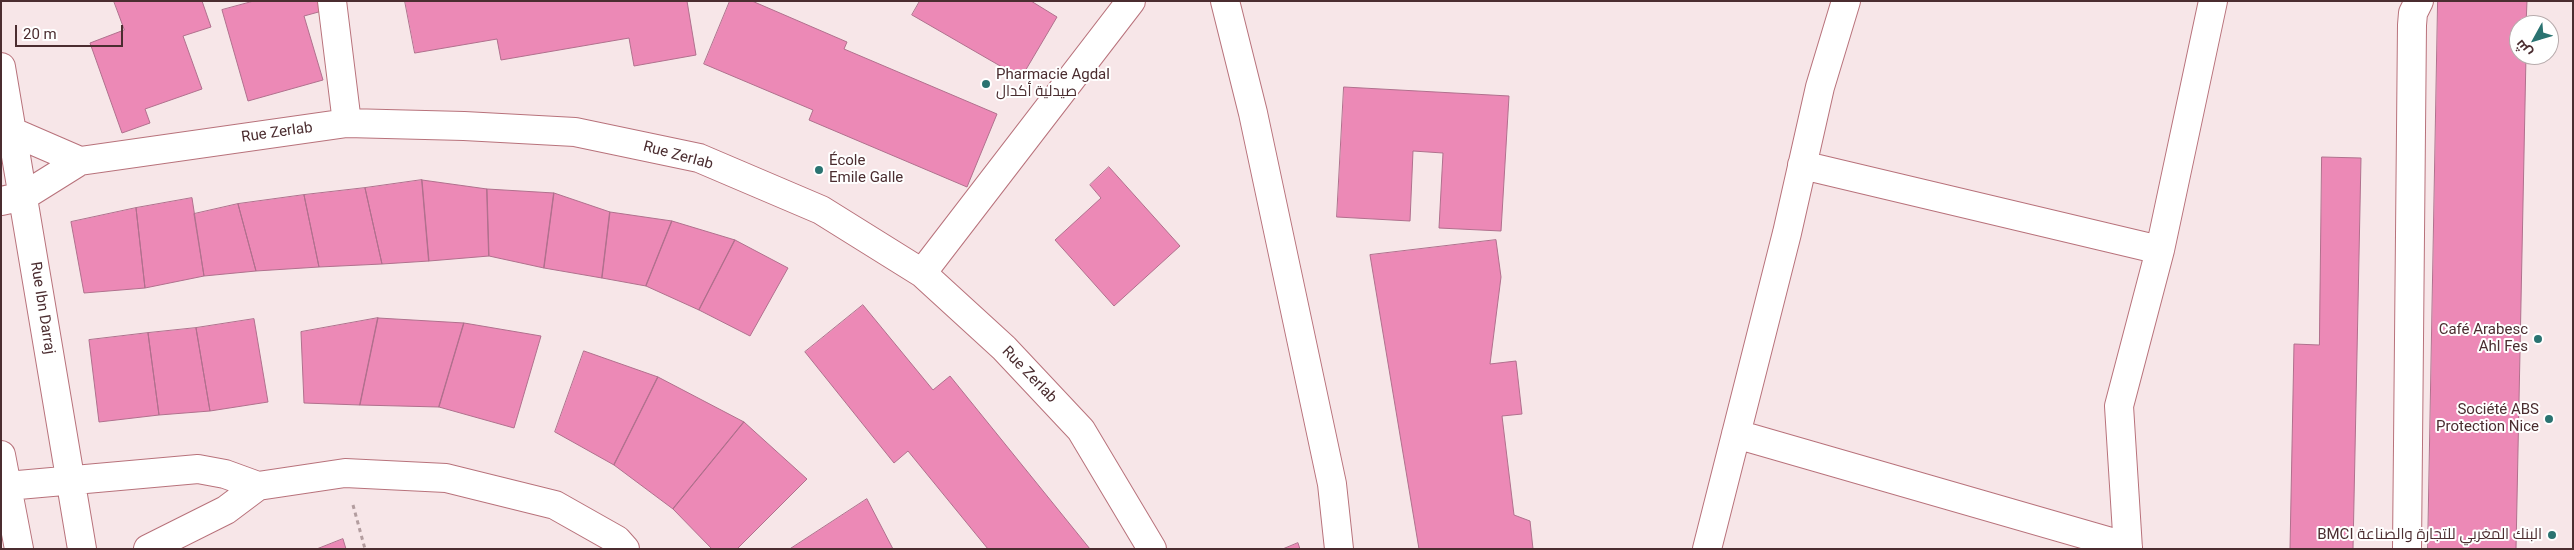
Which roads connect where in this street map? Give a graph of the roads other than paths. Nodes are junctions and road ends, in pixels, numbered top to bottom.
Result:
1 (332, 1) edge
2 (1131, 1) edge
3 (1225, 1) edge
4 (1846, 1) edge
5 (2213, 1) edge
6 (2419, 1) edge
7 (1, 67) edge
8 (347, 124) junction
9 (7, 133) edge
10 (80, 161) junction
11 (1802, 165) junction
12 (13, 199) edge
13 (2160, 250) junction
14 (922, 273) junction
15 (1736, 434) junction
16 (1, 455) edge
17 (70, 480) junction
18 (7, 486) junction
19 (258, 486) junction
20 (2128, 548) edge
21 (19, 549) edge
22 (82, 549) edge
23 (148, 549) edge
24 (625, 549) edge
25 (1152, 549) edge
26 (1339, 549) edge
27 (1707, 549) edge
28 (2407, 549) edge

1 - 8 street
2 - 14 street
3 - 26 street
4 - 11 street
5 - 13 street
6 - 28 street
7 - 9 street, Rue Ibn Darraj
8 - 10 street, Rue ZerIab
8 - 14 street, Rue ZerIab
9 - 10 street
9 - 12 street, Rue Ibn Darraj
10 - 12 street, Rue ZerIab
11 - 13 street
11 - 15 street
12 - 17 street, Rue Ibn Darraj
13 - 20 street
14 - 25 street, Rue ZerIab
15 - 20 street
15 - 27 street
16 - 18 street
17 - 18 street
17 - 19 street
17 - 22 street, Rue Ibn Darraj
18 - 21 street
19 - 23 street
19 - 24 street

